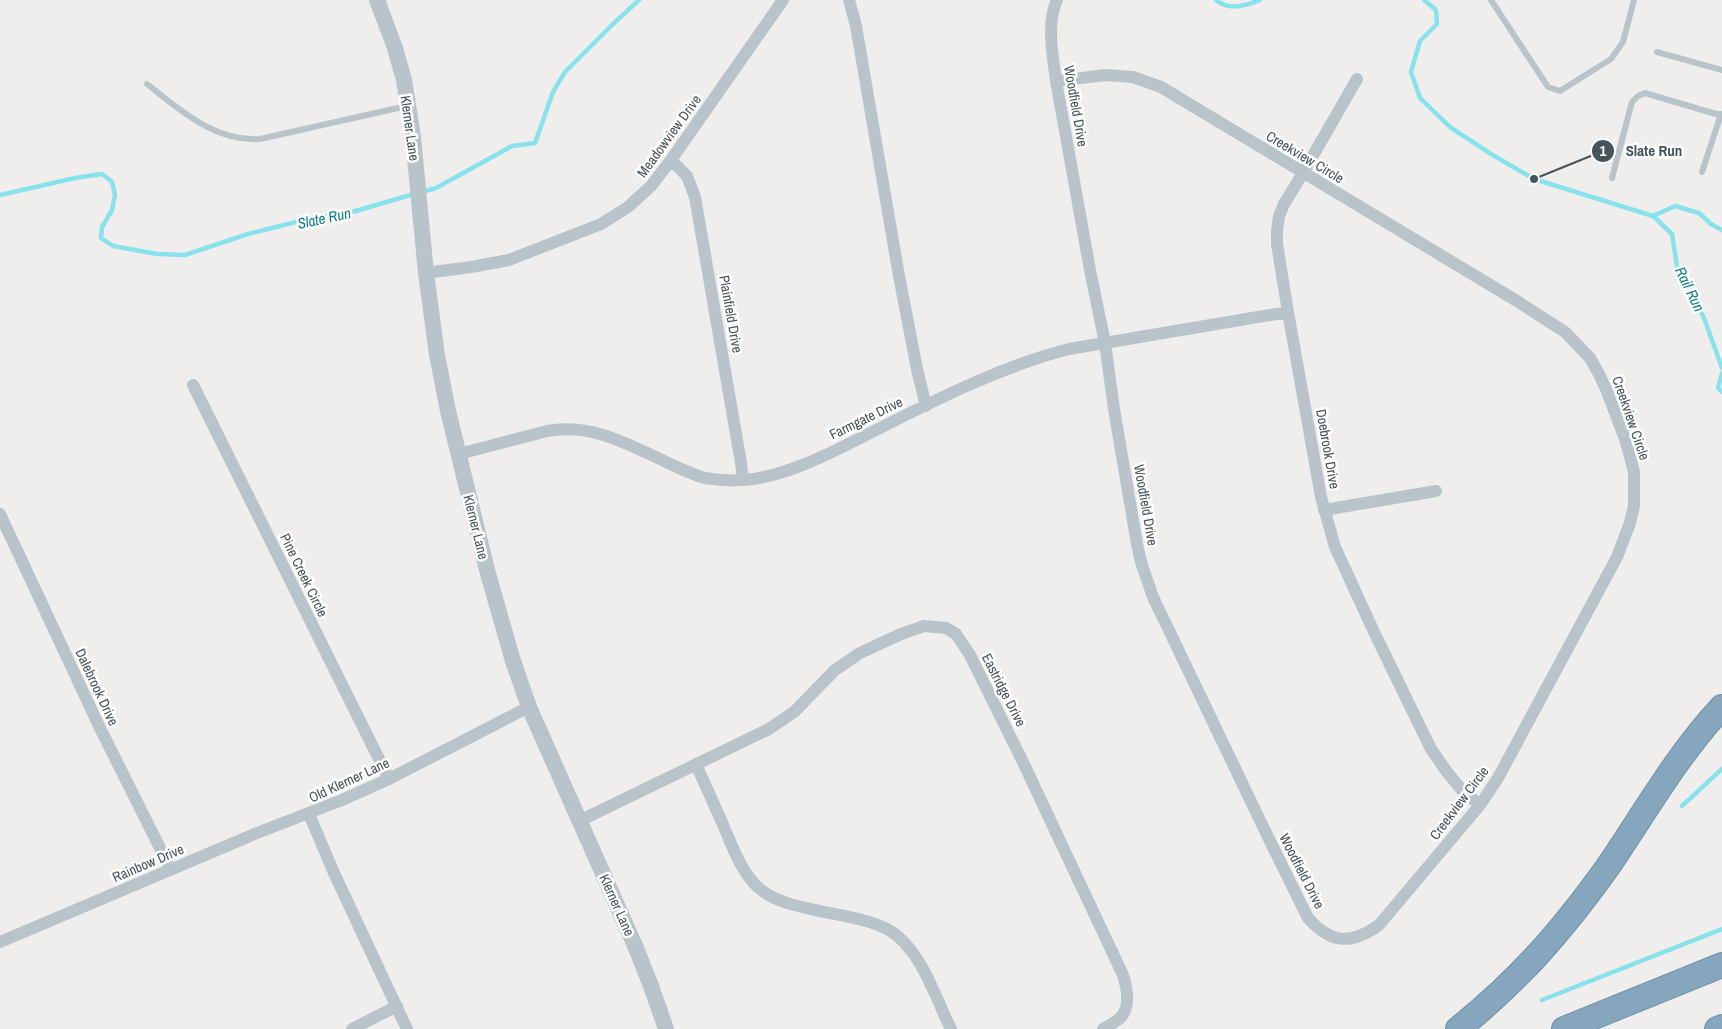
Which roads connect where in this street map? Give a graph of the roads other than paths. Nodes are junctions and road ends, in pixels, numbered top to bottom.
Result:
1 (377, 0) edge
2 (783, 0) edge
3 (849, 0) edge
4 (1057, 0) edge
5 (1492, 0) edge
6 (1634, 0) edge
7 (1657, 52) dead end
8 (1722, 70) edge
9 (1357, 79) dead end
10 (1056, 81) junction
11 (147, 84) dead end
12 (408, 106) junction
13 (1722, 114) edge
14 (672, 160) junction
15 (1702, 172) dead end
16 (1303, 173) junction
17 (1612, 178) dead end
18 (426, 273) junction
19 (1288, 312) junction
20 (1105, 342) junction
21 (193, 385) dead end
22 (926, 406) junction
23 (459, 454) junction
24 (743, 480) junction
25 (1436, 491) dead end
26 (1324, 510) junction
27 (0, 514) edge
28 (529, 707) junction
29 (1722, 707) edge
30 (696, 764) junction
31 (389, 779) junction
32 (1480, 805) junction
33 (309, 814) junction
34 (579, 820) junction
35 (171, 870) junction
36 (1366, 934) joint
37 (0, 942) edge
38 (1722, 965) edge
39 (397, 1006) junction
40 (1722, 1027) edge
41 (352, 1029) edge
42 (407, 1029) edge
43 (666, 1029) edge
44 (951, 1029) edge
45 (1103, 1029) edge
46 (1458, 1029) edge
47 (1564, 1029) edge
48 (1717, 1029) edge

1 - 12 street, Klerner Lane
2 - 14 street, Meadowview Drive
3 - 22 street
4 - 10 street, Woodfield Drive
5 - 6 lane
7 - 8 lane
9 - 16 street, Doebrook Drive
10 - 16 street, Creekview Circle
10 - 20 street, Woodfield Drive
11 - 12 lane
12 - 18 street, Klerner Lane
13 - 15 lane
13 - 17 lane
14 - 18 street, Meadowview Drive
14 - 24 street, Plainfield Drive
16 - 19 street, Doebrook Drive
16 - 32 street, Creekview Circle
18 - 23 street, Klerner Lane
19 - 20 street, Farmgate Drive
19 - 26 street, Doebrook Drive
20 - 22 street, Farmgate Drive
20 - 36 street, Woodfield Drive
21 - 31 street, Pine Creek Circle
22 - 24 street, Farmgate Drive
23 - 24 street, Farmgate Drive
23 - 28 street, Klerner Lane
25 - 26 street
26 - 32 street, Doebrook Drive
27 - 35 street, Dalebrook Drive
28 - 31 street, Old Klerner Lane
28 - 34 street, Klerner Lane
29 - 46 highway
30 - 34 street, Eastridge Drive
30 - 44 street
30 - 45 street, Eastridge Drive
31 - 33 street, Old Klerner Lane
32 - 36 street, Creekview Circle
33 - 35 street, Rainbow Drive
33 - 39 street, Old Klerner Lane
34 - 43 street, Klerner Lane
35 - 37 street, Rainbow Drive
38 - 47 highway
39 - 41 street
39 - 42 street, Old Klerner Lane
40 - 48 highway

